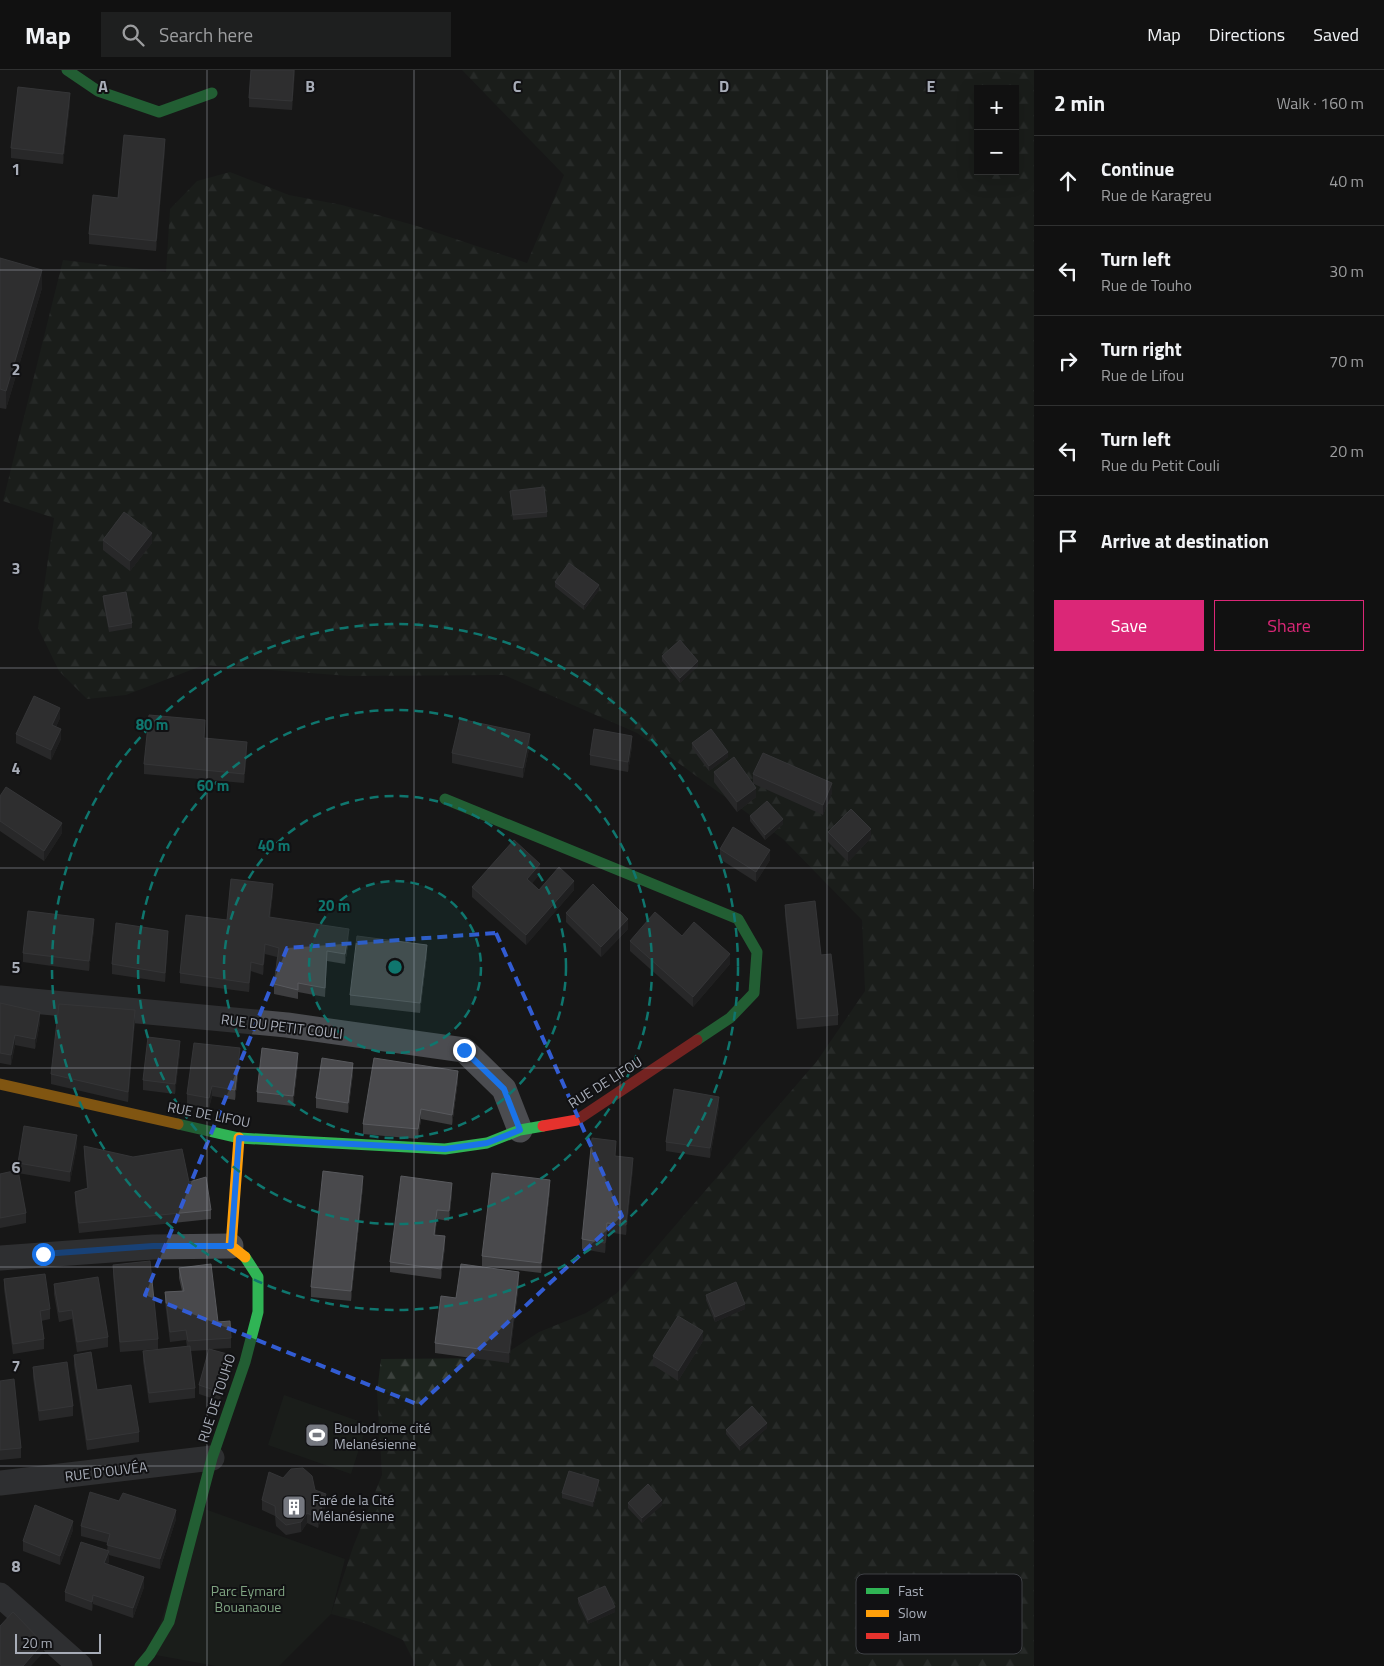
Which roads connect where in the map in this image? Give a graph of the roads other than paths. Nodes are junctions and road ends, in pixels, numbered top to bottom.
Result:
1 (66, 70) edge
2 (212, 93) dead end
3 (445, 799) dead end
4 (0, 998) edge
5 (0, 1084) edge
6 (520, 1130) junction
7 (239, 1138) junction
8 (231, 1246) junction
9 (0, 1258) edge
10 (212, 1458) junction
11 (0, 1483) edge
12 (0, 1595) edge
13 (80, 1666) edge
14 (140, 1666) edge

1 - 2 street
3 - 6 street, RUE DE LIFOU
4 - 6 street, RUE DU PETIT COULI
5 - 7 street, RUE DE LIFOU
6 - 7 street, RUE DE LIFOU
7 - 8 street
8 - 9 street
8 - 10 street, RUE DE TOUHO
10 - 11 street, RUE D'OUVÉA
10 - 14 street, RUE DE TOUHO
12 - 13 street

